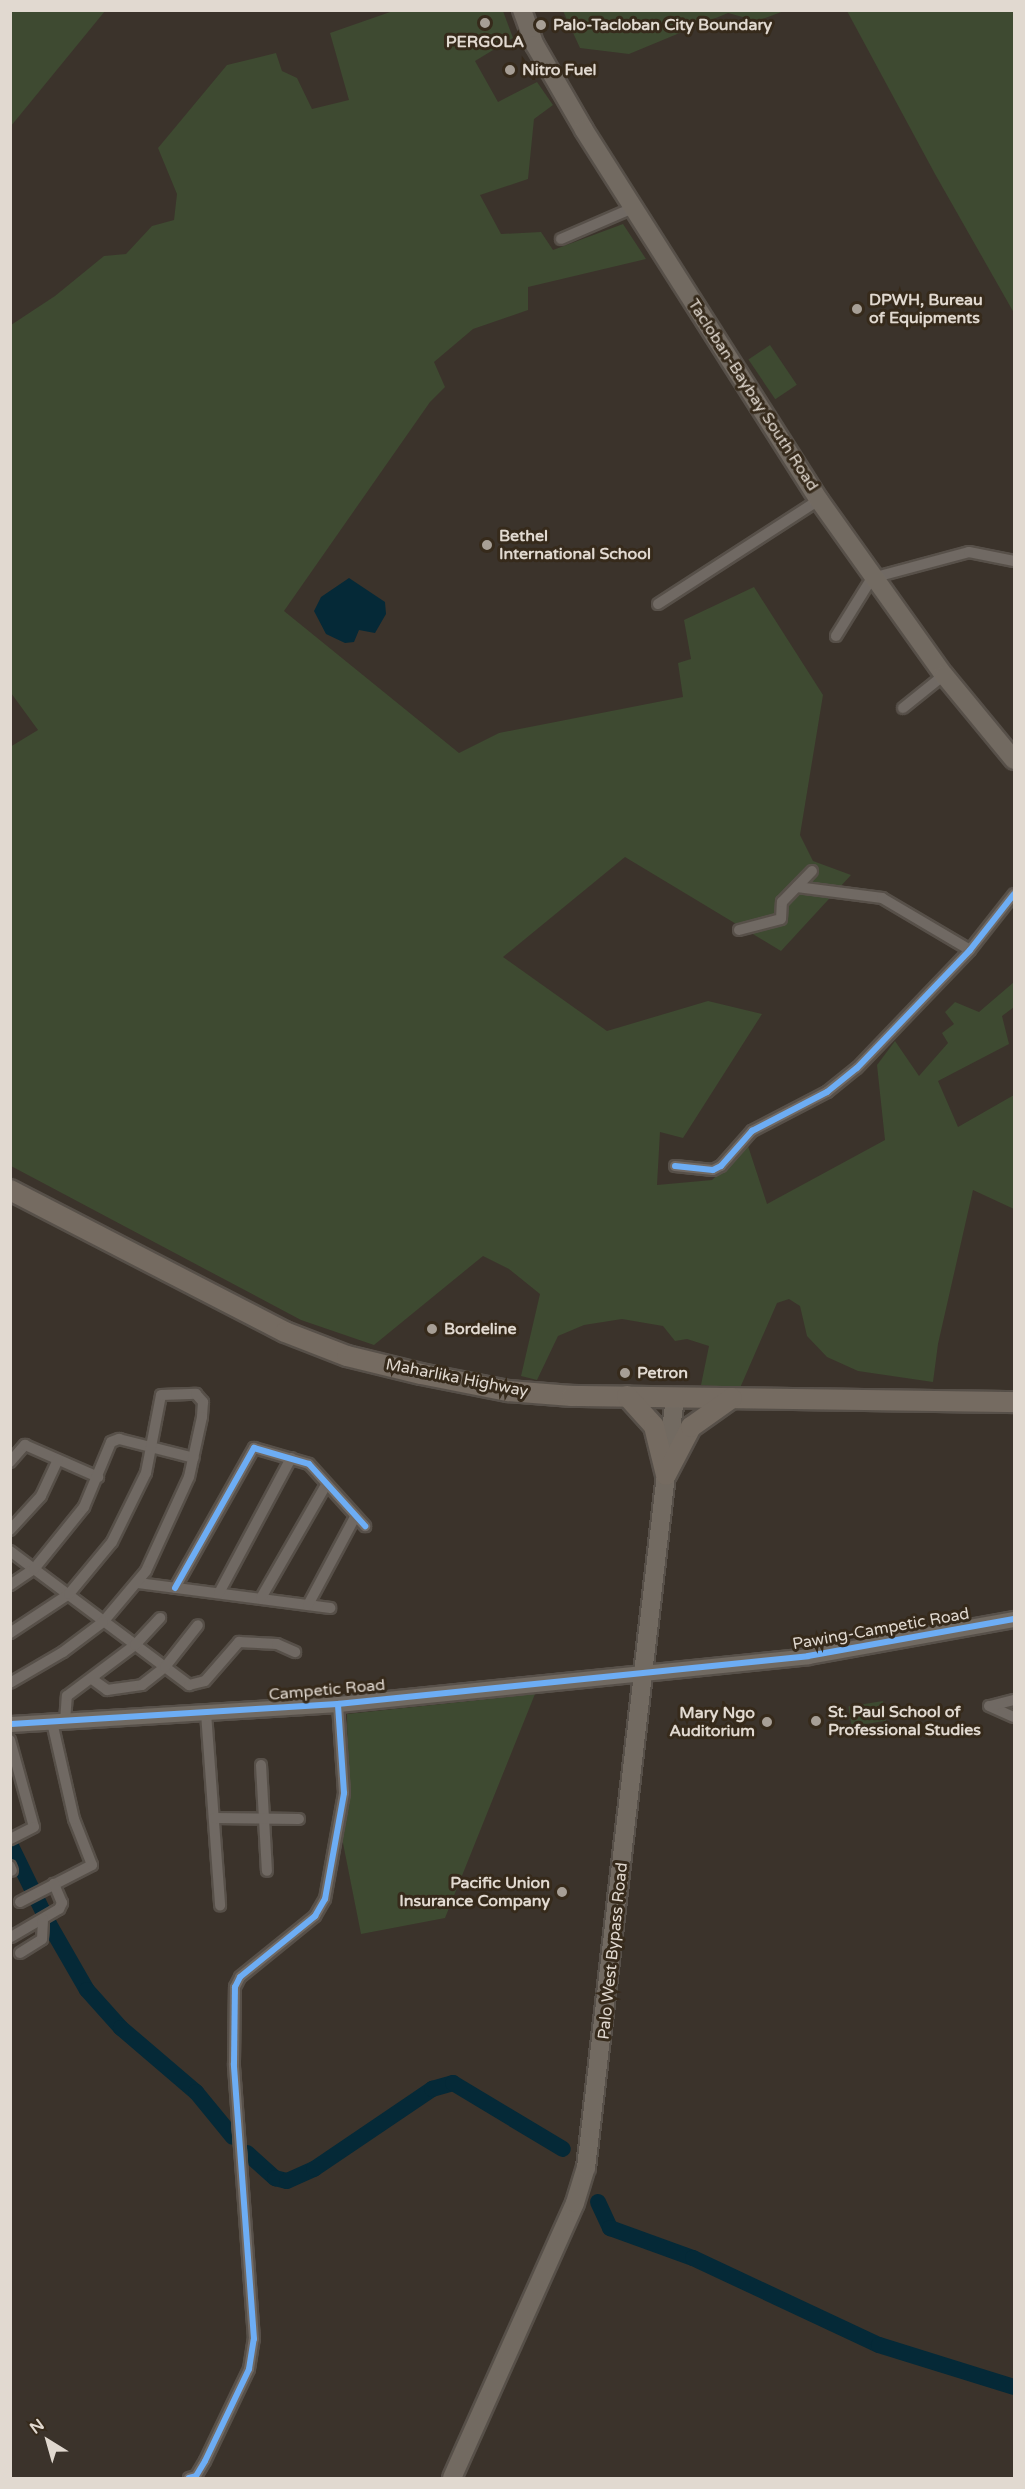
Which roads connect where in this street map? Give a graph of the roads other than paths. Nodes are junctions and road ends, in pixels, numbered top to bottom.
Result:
1 (522, 10) edge
2 (633, 208) junction
3 (561, 239) dead end
4 (819, 500) junction
5 (1014, 561) edge
6 (872, 578) junction
7 (658, 604) dead end
8 (836, 636) dead end
9 (944, 675) junction
10 (903, 708) dead end
11 (1014, 760) edge
12 (812, 871) dead end
13 (796, 887) junction
14 (1014, 894) edge
15 (739, 930) dead end
16 (970, 950) junction
17 (675, 1166) dead end
18 (10, 1190) edge
19 (627, 1396) junction
20 (675, 1397) junction
21 (733, 1397) junction
22 (1014, 1402) edge
23 (153, 1447) junction
24 (194, 1458) junction
25 (291, 1458) junction
26 (58, 1460) junction
27 (10, 1462) edge
28 (666, 1475) junction
29 (98, 1477) junction
30 (326, 1485) junction
31 (354, 1517) junction
32 (365, 1526) dead end
33 (10, 1530) edge
34 (10, 1551) edge
35 (34, 1569) junction
36 (138, 1582) junction
37 (10, 1586) edge
38 (175, 1588) junction
39 (219, 1593) junction
40 (69, 1594) junction
41 (261, 1598) junction
42 (308, 1605) junction
43 (330, 1608) dead end
44 (160, 1618) dead end
45 (1014, 1619) edge
46 (102, 1622) junction
47 (198, 1625) dead end
48 (10, 1633) edge
49 (135, 1645) junction
50 (295, 1652) dead end
51 (165, 1667) junction
52 (644, 1671) junction
53 (92, 1679) junction
54 (10, 1683) edge
55 (67, 1696) junction
56 (1014, 1700) edge
57 (54, 1704) dead end
58 (338, 1704) junction
59 (206, 1713) junction
60 (1014, 1717) edge
61 (59, 1722) junction
62 (10, 1724) edge
63 (10, 1740) edge
64 (261, 1765) dead end
65 (214, 1818) junction
66 (264, 1819) junction
67 (299, 1819) dead end
68 (11, 1839) edge
69 (267, 1871) dead end
70 (54, 1884) junction
71 (20, 1902) dead end
72 (220, 1905) dead end
73 (45, 1918) junction
74 (10, 1937) edge
75 (20, 1953) dead end
76 (189, 2478) edge
77 (452, 2478) edge

1 - 2 main road, Tacloban-Baybay South Road
2 - 3 street
2 - 4 main road, Tacloban-Baybay South Road
4 - 6 main road, Tacloban-Baybay South Road
4 - 7 street
5 - 6 street
6 - 8 street
6 - 9 main road, Tacloban-Baybay South Road
9 - 10 street
9 - 11 main road, Tacloban-Baybay South Road
12 - 13 street
13 - 15 street
13 - 16 street
14 - 16 street
16 - 17 street
18 - 19 highway, Maharlika Highway
19 - 20 highway, Maharlika Highway
19 - 28 highway
20 - 21 highway, Maharlika Highway
20 - 28 main road, Palo West Bypass Road
21 - 22 highway, Maharlika Highway
21 - 28 highway
23 - 24 street
23 - 24 street
23 - 29 street
23 - 40 street
24 - 36 street
25 - 30 street
25 - 38 street
25 - 39 street
26 - 27 street
26 - 29 street
26 - 33 street
28 - 52 main road, Palo West Bypass Road
29 - 35 street
30 - 31 street
30 - 41 street
31 - 32 street
31 - 42 street
34 - 35 street
35 - 37 street
35 - 40 street
36 - 38 street
36 - 46 street
38 - 39 street
39 - 41 street
40 - 46 street
40 - 48 street
41 - 42 street
42 - 43 street
44 - 49 street
45 - 52 street, Pawing-Campetic Road
46 - 49 street
46 - 54 street
47 - 51 street
49 - 51 street
49 - 53 street
50 - 51 street
51 - 53 street
52 - 58 street, Campetic Road
52 - 77 main road, Palo West Bypass Road
53 - 55 street
55 - 57 street
55 - 61 street
56 - 60 street
58 - 59 street, Campetic Road
58 - 76 street
59 - 61 street, Campetic Road
59 - 65 street
61 - 62 street, Campetic Road
61 - 70 street
63 - 68 street
64 - 66 street
65 - 66 street
65 - 72 street
66 - 67 street
66 - 69 street
70 - 71 street
70 - 73 street
73 - 74 street
73 - 75 street

